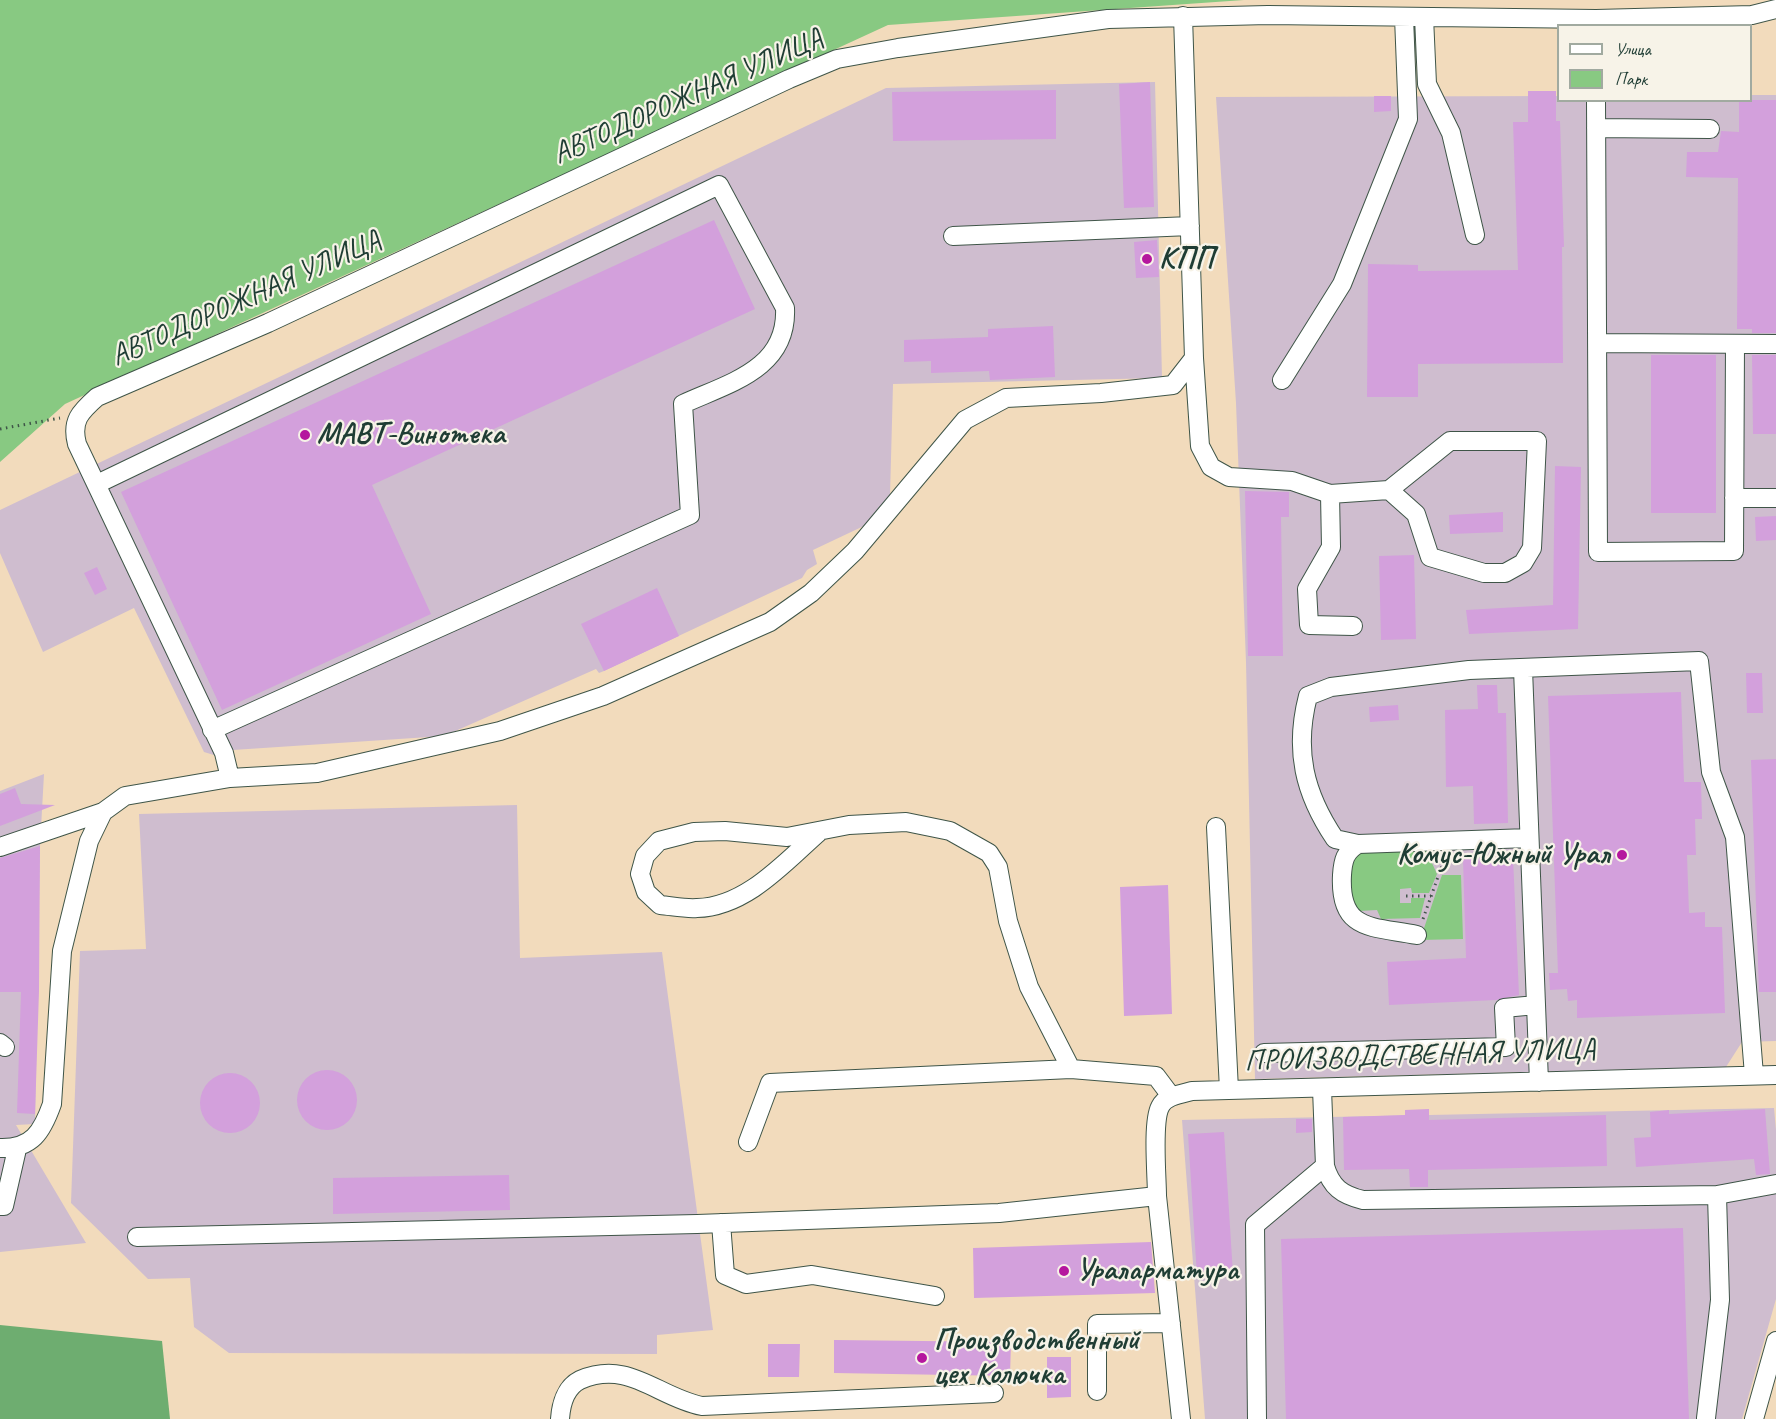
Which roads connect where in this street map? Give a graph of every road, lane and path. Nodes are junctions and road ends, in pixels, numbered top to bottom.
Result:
1 (1776, 9) edge
2 (1183, 16) junction
3 (1404, 17) junction
4 (1424, 17) junction
5 (1596, 22) edge
6 (1596, 102) edge
7 (1596, 128) junction
8 (1710, 129) dead end
9 (1190, 226) junction
10 (1474, 235) dead end
11 (953, 236) dead end
12 (1597, 343) junction
13 (1735, 344) junction
14 (1776, 344) edge
15 (1194, 358) junction
16 (1282, 380) dead end
17 (77, 415) junction
18 (0, 429) edge
19 (97, 484) junction
20 (1389, 490) junction
21 (1330, 494) junction
22 (1734, 498) junction
23 (1776, 498) edge
24 (1353, 626) dead end
25 (1522, 669) junction
26 (212, 730) junction
27 (230, 778) junction
28 (103, 812) junction
29 (1216, 827) dead end
30 (818, 833) junction
31 (1529, 838) junction
32 (1451, 841) junction
33 (1358, 844) junction
34 (0, 847) edge
35 (1406, 896) dead end
36 (1431, 896) junction
37 (1417, 935) joint
38 (1536, 1005) junction
39 (1264, 1053) dead end
40 (1071, 1069) junction
41 (1754, 1075) junction
42 (1776, 1075) edge
43 (1539, 1082) junction
44 (1322, 1089) junction
45 (1229, 1090) junction
46 (1171, 1096) junction
47 (748, 1142) dead end
48 (8, 1148) edge
49 (1325, 1166) junction
50 (1776, 1184) edge
51 (1717, 1194) junction
52 (1157, 1196) junction
53 (0, 1206) edge
54 (721, 1223) junction
55 (137, 1237) dead end
56 (935, 1296) dead end
57 (1171, 1323) junction
58 (1776, 1341) edge
59 (1097, 1391) dead end
60 (994, 1393) dead end
61 (1706, 1418) edge
62 (560, 1419) edge
63 (1181, 1419) edge
64 (1257, 1419) edge
65 (1754, 1419) edge

1 - 5 street, АВТОДОРОЖНАЯ УЛИЦА
2 - 3 street, АВТОДОРОЖНАЯ УЛИЦА
2 - 9 street
2 - 17 street, АВТОДОРОЖНАЯ УЛИЦА
3 - 4 street, АВТОДОРОЖНАЯ УЛИЦА
3 - 16 street
4 - 5 street, АВТОДОРОЖНАЯ УЛИЦА
4 - 10 street
6 - 7 street
7 - 8 street
7 - 12 street
9 - 11 street
9 - 15 street
12 - 13 street
12 - 22 street
13 - 14 street
13 - 22 street
15 - 21 street
15 - 27 street
17 - 18 path
17 - 19 street
19 - 26 street
19 - 26 street
20 - 20 street
20 - 21 street
21 - 24 street
22 - 23 street
25 - 31 street
25 - 33 street
25 - 41 street
26 - 27 street
27 - 28 street
28 - 34 street
28 - 48 street
29 - 45 street
30 - 30 street
30 - 40 street
31 - 32 street
31 - 38 street
32 - 33 street
32 - 36 path
33 - 37 street
35 - 36 path
36 - 37 path
38 - 39 street
38 - 43 street
40 - 46 street
40 - 47 street
41 - 42 street, ПРОИЗВОДСТВЕННАЯ УЛИЦА
41 - 43 street, ПРОИЗВОДСТВЕННАЯ УЛИЦА
43 - 44 street, ПРОИЗВОДСТВЕННАЯ УЛИЦА
44 - 45 street, ПРОИЗВОДСТВЕННАЯ УЛИЦА
44 - 49 street
45 - 46 street, ПРОИЗВОДСТВЕННАЯ УЛИЦА
46 - 52 street
48 - 53 street
49 - 51 street
49 - 64 street
50 - 51 street
51 - 61 street
52 - 54 street
52 - 57 street
54 - 55 street
54 - 56 street
57 - 59 street
57 - 63 street
58 - 65 street
60 - 62 street

